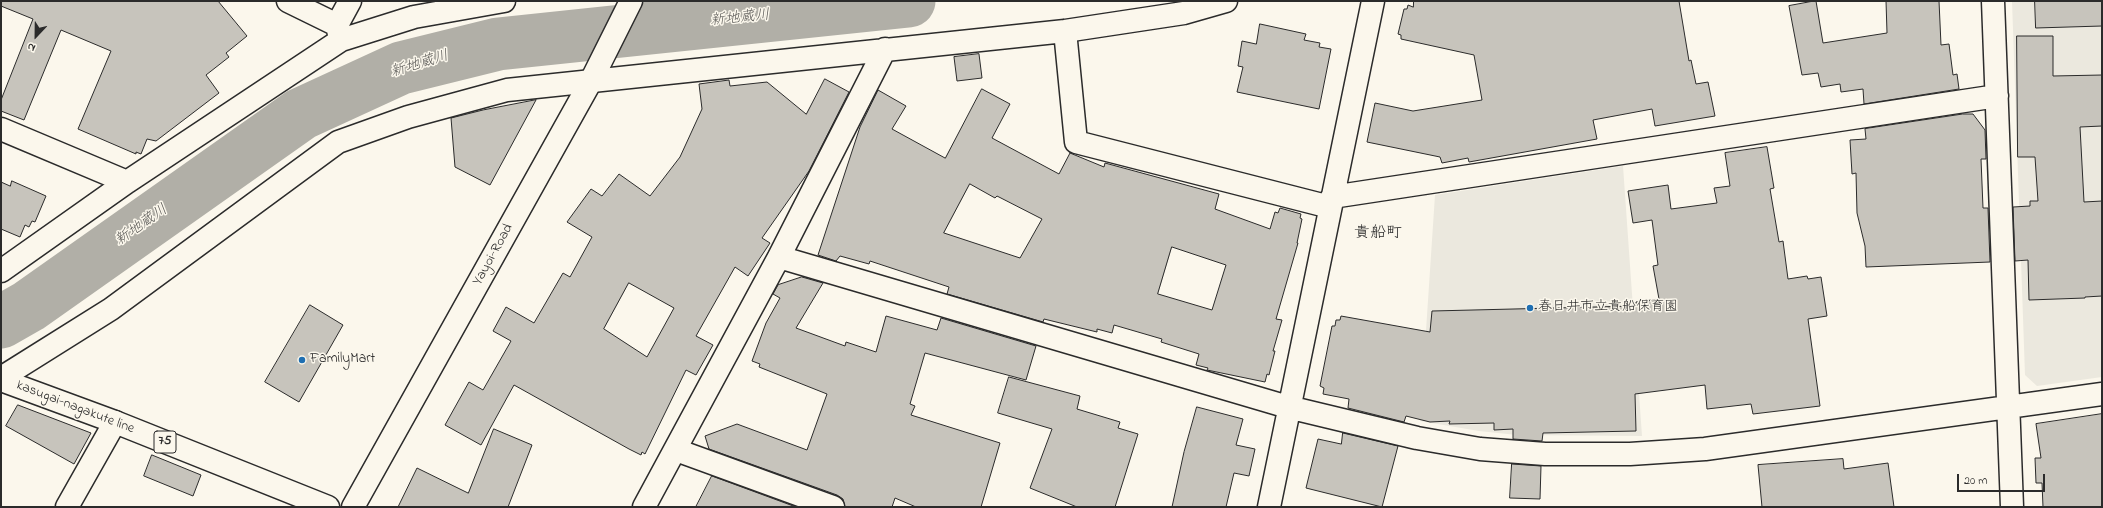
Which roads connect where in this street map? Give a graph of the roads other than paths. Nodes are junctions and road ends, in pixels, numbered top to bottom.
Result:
1 (288, 1) edge
2 (350, 1) edge
3 (504, 1) edge
4 (631, 1) edge
5 (1226, 1) edge
6 (1373, 1) edge
7 (1993, 1) edge
8 (1066, 30) junction
9 (339, 33) junction
10 (885, 49) junction
11 (594, 75) junction
12 (1997, 96) junction
13 (1, 129) edge
14 (127, 182) junction
15 (1331, 202) junction
16 (779, 257) junction
17 (1, 270) edge
18 (1, 379) edge
19 (2102, 394) edge
20 (1288, 407) junction
21 (2008, 407) junction
22 (115, 422) junction
23 (676, 450) junction
24 (67, 507) edge
25 (328, 507) edge
26 (353, 507) edge
27 (644, 507) edge
28 (833, 507) edge
29 (1269, 507) edge
30 (2012, 507) edge

1 - 9 street
2 - 9 street
3 - 9 street
4 - 11 street, Yayoi-Road
5 - 8 street
6 - 15 street
7 - 12 street
8 - 10 street
8 - 15 street
9 - 14 street
10 - 11 street
10 - 16 street
11 - 18 street
11 - 26 street, Yayoi-Road
12 - 15 street
12 - 21 street
13 - 14 street
14 - 17 street
15 - 20 street
16 - 20 street
16 - 23 street
18 - 22 street, kasugai-nagakute line / 75
19 - 21 street
20 - 21 street
20 - 29 street
21 - 30 street
22 - 24 street
22 - 25 street, kasugai-nagakute line / 75
23 - 27 street
23 - 28 street

